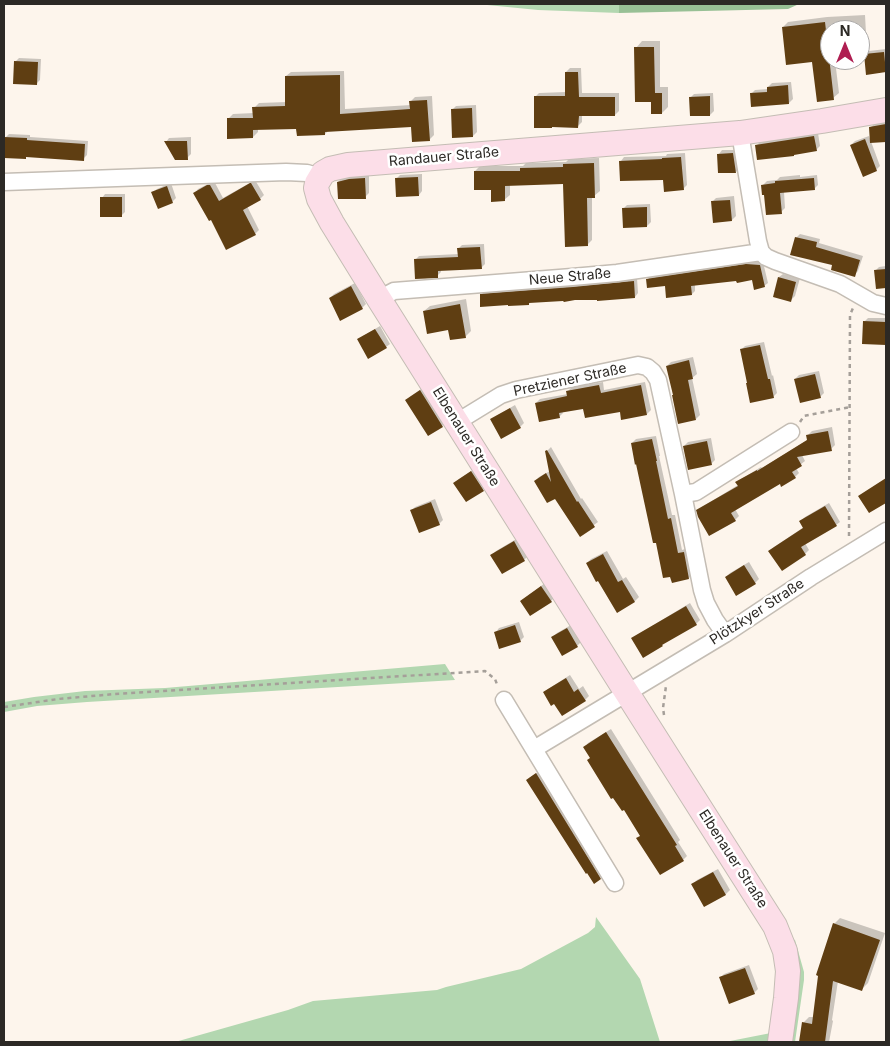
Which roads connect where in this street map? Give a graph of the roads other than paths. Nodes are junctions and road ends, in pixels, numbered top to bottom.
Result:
1 (886, 110) edge
2 (740, 133) junction
3 (320, 177) junction
4 (4, 182) edge
5 (761, 252) junction
6 (379, 299) junction
7 (886, 306) edge
8 (457, 422) junction
9 (791, 432) road end
10 (683, 494) junction
11 (886, 530) edge
12 (725, 634) junction
13 (627, 693) junction
14 (504, 700) road end
15 (534, 749) junction
16 (615, 883) dead end
17 (780, 1042) edge

1 - 2 street, Randauer Straße
2 - 3 street, Randauer Straße
2 - 5 street
3 - 4 street
3 - 6 street, Elbenauer Straße
5 - 6 street, Neue Straße
5 - 7 street
6 - 8 street, Elbenauer Straße
8 - 10 street, Pretziener Straße
8 - 13 street, Elbenauer Straße
9 - 10 street
10 - 12 street, Pretziener Straße
11 - 12 street, Plötzkyer Straße
12 - 13 street, Plötzkyer Straße
13 - 15 street
13 - 17 street, Elbenauer Straße
14 - 15 street
15 - 16 street

